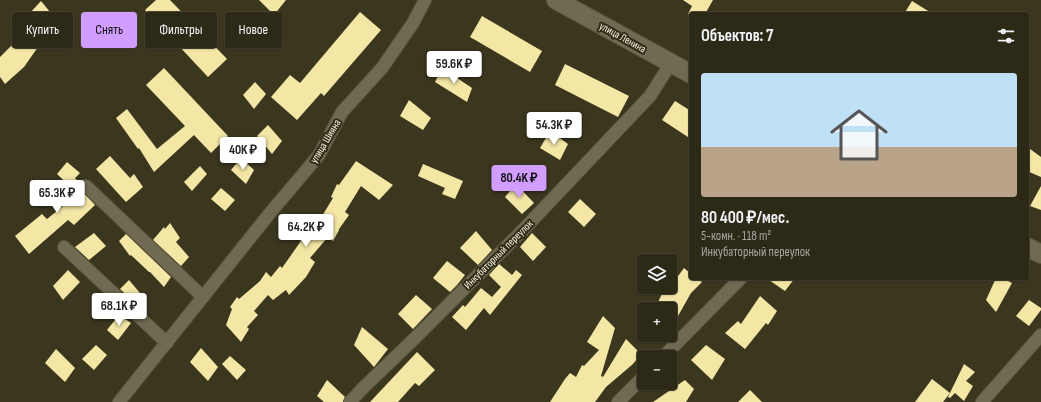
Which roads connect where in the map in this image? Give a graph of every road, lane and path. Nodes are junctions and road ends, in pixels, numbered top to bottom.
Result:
1 (425, 0) edge
2 (556, 0) edge
3 (671, 63) junction
4 (689, 73) edge
5 (86, 186) dead end
6 (64, 247) dead end
7 (1029, 248) edge
8 (1041, 254) edge
9 (740, 280) edge
10 (203, 297) junction
11 (1041, 335) edge
12 (167, 343) junction
13 (670, 350) edge
14 (637, 383) edge
15 (119, 402) edge
16 (350, 402) edge
17 (618, 402) edge
18 (982, 402) edge

1 - 10 street, улица Шияна
2 - 3 main road, улица Ленина
3 - 4 main road, улица Ленина
3 - 16 street, Инкубаторный переулок
5 - 10 street
6 - 12 street
7 - 8 main road
9 - 13 street
10 - 12 street, улица Шияна
11 - 18 street
12 - 15 street, улица Шияна
14 - 17 street

